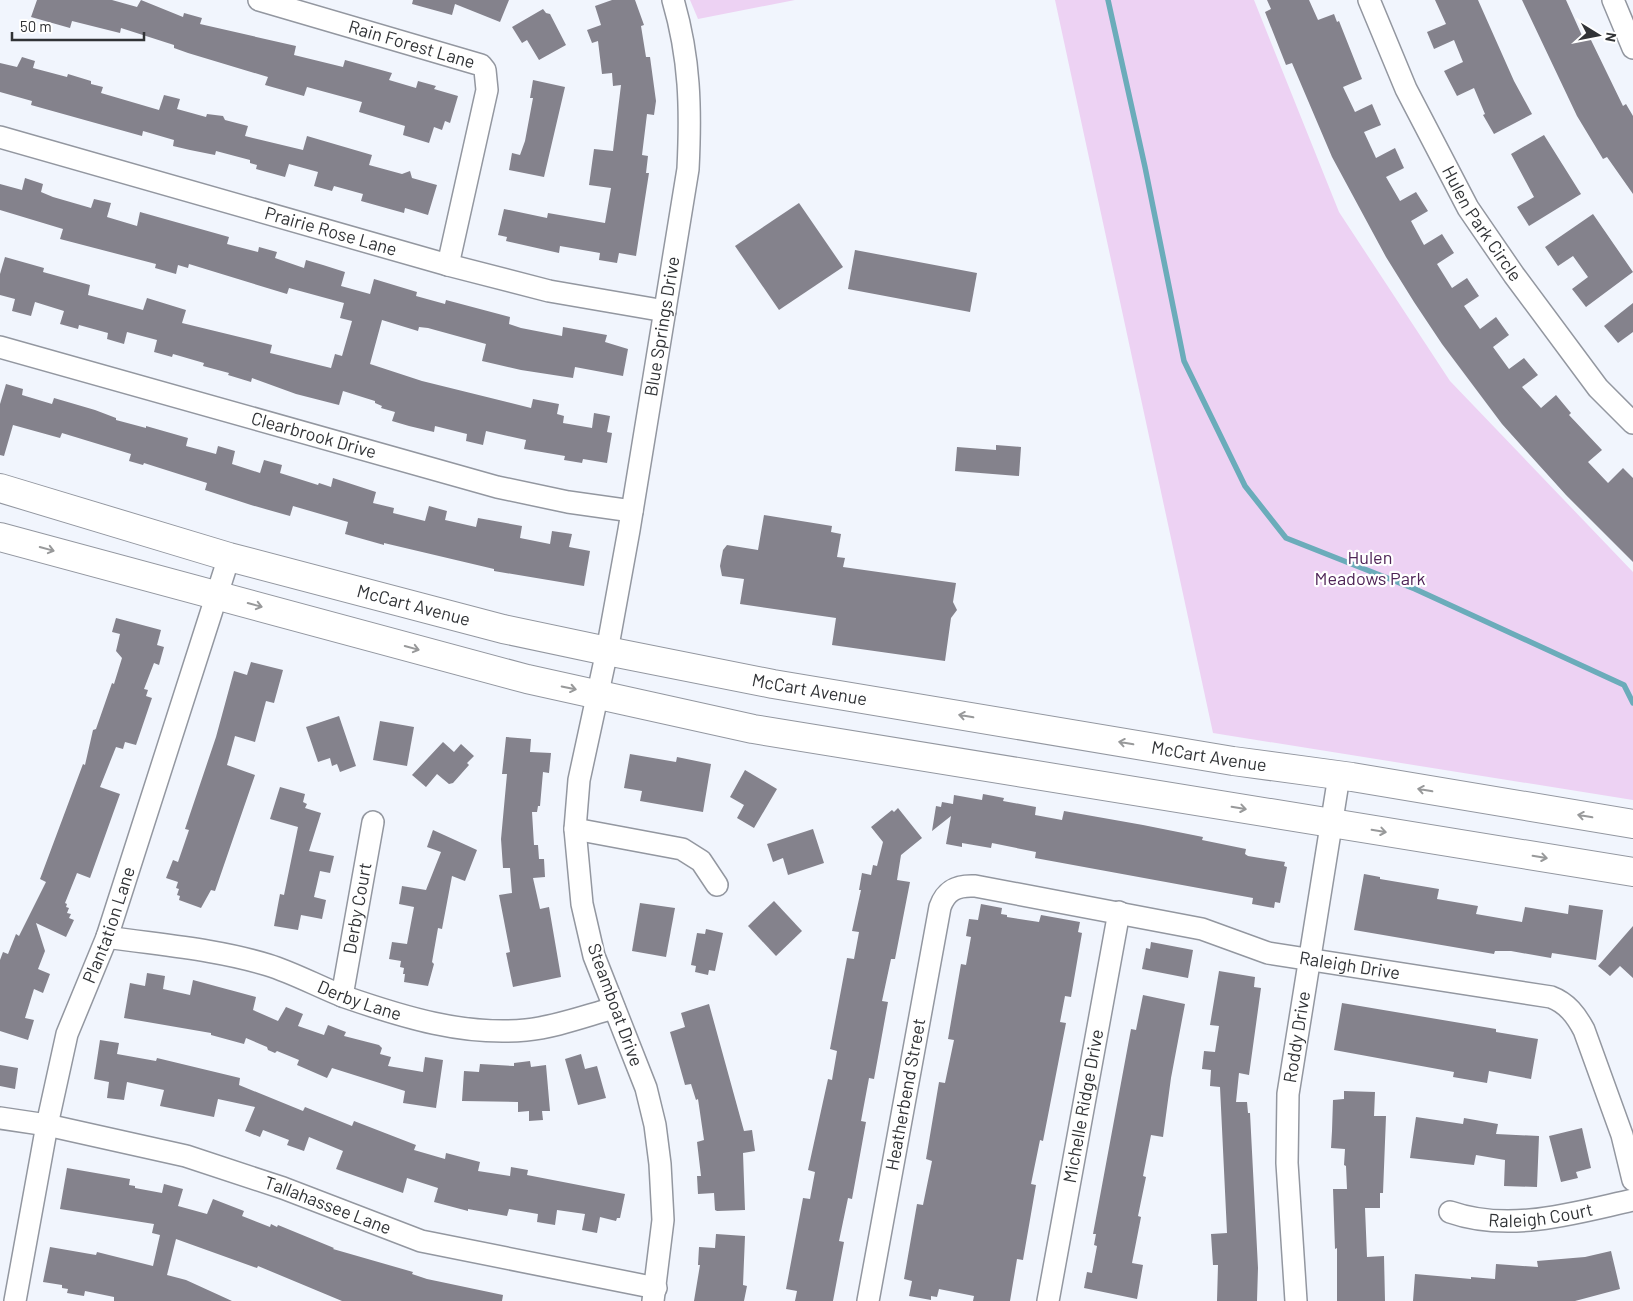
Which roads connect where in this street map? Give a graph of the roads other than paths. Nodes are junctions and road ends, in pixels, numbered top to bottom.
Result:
1 (259, 0) edge
2 (673, 0) edge
3 (1369, 0) edge
4 (1613, 0) edge
5 (1633, 48) edge
6 (0, 137) edge
7 (448, 265) junction
8 (665, 311) junction
9 (0, 347) edge
10 (1633, 423) edge
11 (0, 488) edge
12 (632, 511) junction
13 (0, 537) edge
14 (228, 557) junction
15 (217, 595) junction
16 (607, 651) junction
17 (598, 694) junction
18 (1339, 776) junction
19 (373, 822) dead end
20 (1331, 823) junction
21 (1633, 824) edge
22 (575, 829) junction
23 (1633, 872) edge
24 (717, 885) dead end
25 (949, 891) joint
26 (1119, 912) junction
27 (107, 937) junction
28 (1308, 960) junction
29 (342, 996) junction
30 (614, 1008) junction
31 (0, 1118) edge
32 (47, 1125) junction
33 (1633, 1180) edge
34 (1633, 1200) edge
35 (1450, 1212) dead end
36 (654, 1294) edge
37 (15, 1301) edge
38 (868, 1301) edge
39 (1048, 1301) edge
40 (1296, 1301) edge

1 - 7 street, Rain Forest Lane
2 - 8 street, Blue Springs Drive
3 - 10 street, Hulen Park Circle
4 - 5 street
6 - 7 street, Prairie Rose Lane
7 - 8 street, Prairie Rose Lane
8 - 12 street, Blue Springs Drive
9 - 12 street, Clearbrook Drive
11 - 14 main road, McCart Avenue
12 - 16 street, Blue Springs Drive
13 -> 15 main road
14 - 15 street, Plantation Lane
14 - 16 main road, McCart Avenue
15 -> 17 main road
15 - 27 street, Plantation Lane
16 - 17 street, Steamboat Drive
18 -> 16 main road, McCart Avenue
17 -> 20 main road
17 - 22 street, Steamboat Drive
18 - 20 street, Roddy Drive
21 -> 18 main road, McCart Avenue
19 - 29 street, Derby Court
20 -> 23 main road
20 - 28 street, Roddy Drive
22 - 24 street
22 - 30 street, Steamboat Drive
25 - 26 street, Raleigh Drive
25 - 38 street, Heatherbend Street
26 - 28 street, Raleigh Drive
26 - 39 street, Michelle Ridge Drive
27 - 29 street, Derby Lane
27 - 32 street, Plantation Lane
28 - 33 street, Raleigh Drive
28 - 40 street, Roddy Drive
29 - 30 street, Derby Lane
30 - 36 street, Steamboat Drive
31 - 32 street, Tallahassee Lane
32 - 36 street, Tallahassee Lane
32 - 37 street, Plantation Lane
34 - 35 street, Raleigh Court

